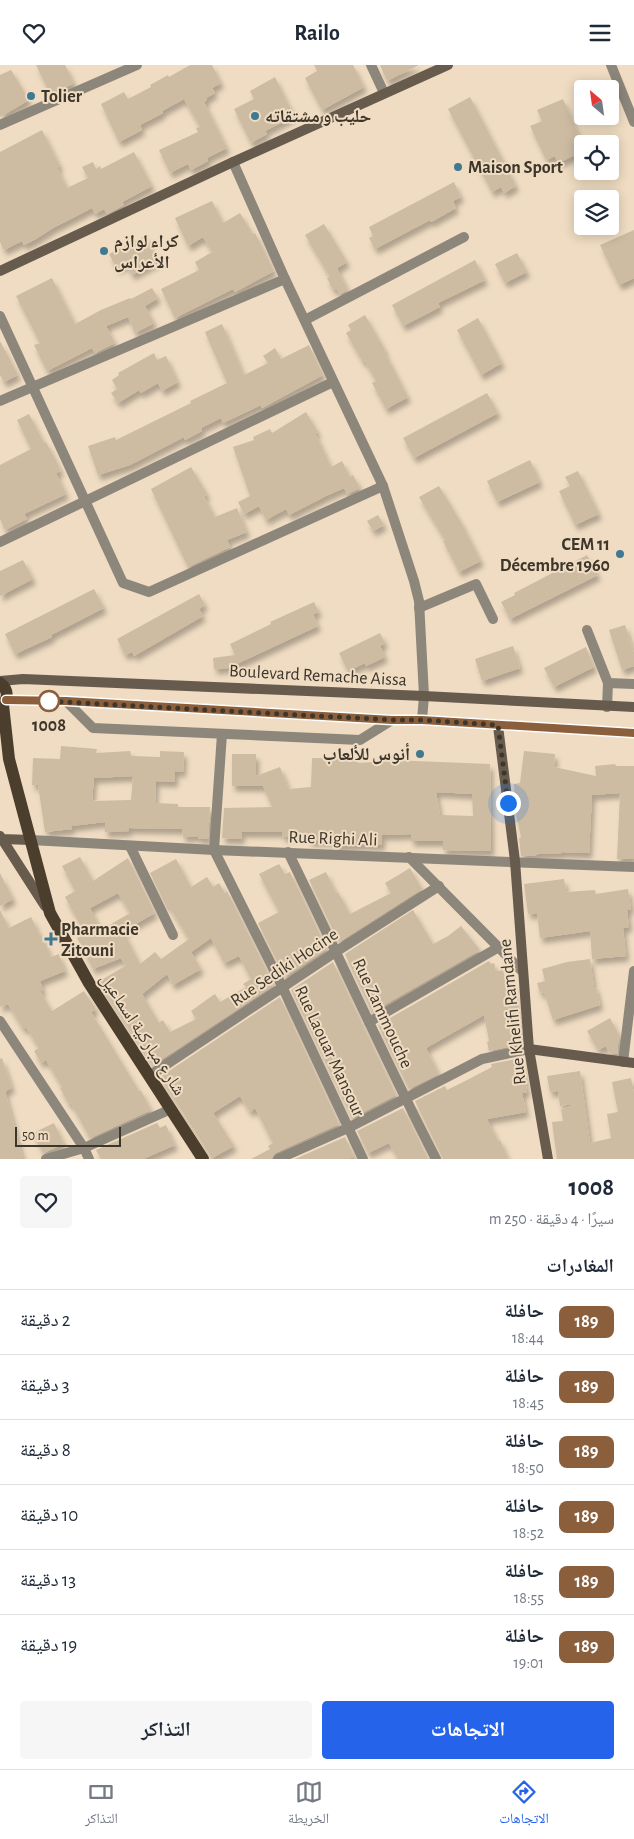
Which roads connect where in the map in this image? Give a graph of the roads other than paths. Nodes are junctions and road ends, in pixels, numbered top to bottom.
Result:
1 (137, 65) edge
2 (371, 65) edge
3 (448, 65) edge
4 (611, 65) edge
5 (384, 93) junction
6 (634, 122) edge
7 (0, 125) edge
8 (233, 162) junction
9 (464, 237) dead end
10 (0, 271) edge
11 (285, 279) junction
12 (0, 315) edge
13 (305, 320) junction
14 (333, 382) junction
15 (34, 387) junction
16 (0, 401) edge
17 (383, 486) junction
18 (86, 501) junction
19 (0, 542) edge
20 (419, 608) junction
21 (493, 619) dead end
22 (587, 630) dead end
23 (0, 682) edge
24 (608, 683) junction
25 (634, 685) edge
26 (424, 696) junction
27 (66, 701) junction
28 (3, 704) edge
29 (607, 707) junction
30 (634, 707) edge
31 (392, 720) junction
32 (422, 720) junction
33 (498, 725) junction
34 (634, 733) edge
35 (222, 734) junction
36 (0, 740) edge
37 (9, 759) junction
38 (1, 839) edge
39 (31, 840) junction
40 (130, 846) junction
41 (214, 850) junction
42 (288, 852) junction
43 (409, 857) junction
44 (515, 861) junction
45 (634, 867) edge
46 (439, 886) junction
47 (50, 913) junction
48 (172, 935) dead end
49 (499, 947) junction
50 (337, 951) junction
51 (522, 971) junction
52 (634, 971) edge
53 (283, 988) junction
54 (0, 1021) edge
55 (369, 1022) junction
56 (530, 1049) junction
57 (623, 1061) junction
58 (634, 1063) edge
59 (149, 1076) junction
60 (405, 1099) junction
61 (171, 1109) junction
62 (348, 1127) junction
63 (84, 1148) junction
64 (46, 1159) edge
65 (89, 1159) edge
66 (202, 1159) edge
67 (278, 1159) edge
68 (363, 1159) edge
69 (436, 1159) edge
70 (548, 1159) edge

1 - 7 street
2 - 5 street
3 - 5 main road
4 - 6 street
5 - 8 main road
8 - 10 main road
8 - 11 street
9 - 13 street
11 - 13 street
11 - 15 street
12 - 15 street
13 - 14 street
14 - 17 street
14 - 18 street
15 - 16 street
15 - 18 street
17 - 18 street
17 - 20 street
18 - 19 street
20 - 21 street
20 - 26 street
22 - 24 street
23 - 26 main road, Boulevard Remache Aissa
23 - 28 main road
24 - 25 street
24 - 29 street
26 - 29 main road, Boulevard Remache Aissa
26 - 32 street
27 - 28 main road
27 - 31 main road
27 - 35 street
28 - 37 main road
29 - 30 main road, Boulevard Remache Aissa
31 - 32 main road
31 - 35 street
32 - 33 main road
33 - 34 main road
33 - 44 main road, Rue Khelifi Ramdane
35 - 41 street
36 - 37 main road
37 - 39 main road, شارع مباركية اسماعيل
38 - 39 main road
38 - 47 main road
39 - 40 street, Rue Righi Ali
39 - 47 main road, شارع مباركية اسماعيل
40 - 41 street, Rue Righi Ali
40 - 48 street
41 - 42 street, Rue Righi Ali
41 - 53 street, Rue Laouar Mansour
42 - 43 street, Rue Righi Ali
42 - 50 street, Rue Zammouche
43 - 44 street, Rue Righi Ali
43 - 46 street
44 - 45 street, Rue Righi Ali
44 - 51 main road, Rue Khelifi Ramdane
46 - 49 street
46 - 50 street, Rue Sediki Hocine
47 - 59 main road, شارع مباركية اسماعيل
49 - 51 street
49 - 55 street
50 - 53 street, Rue Sediki Hocine
50 - 55 street, Rue Zammouche
51 - 56 main road, Rue Khelifi Ramdane
52 - 57 street
53 - 59 street, Rue Sediki Hocine
53 - 62 street, Rue Laouar Mansour
54 - 63 street
55 - 60 street, Rue Zammouche
56 - 57 main road
56 - 60 street
56 - 70 main road, Rue Khelifi Ramdane
57 - 58 main road
59 - 61 main road, شارع مباركية اسماعيل
60 - 62 street
60 - 69 street, Rue Zammouche
61 - 63 street
61 - 66 main road, شارع مباركية اسماعيل
62 - 67 street
62 - 68 street, Rue Laouar Mansour
63 - 64 street
63 - 65 street

